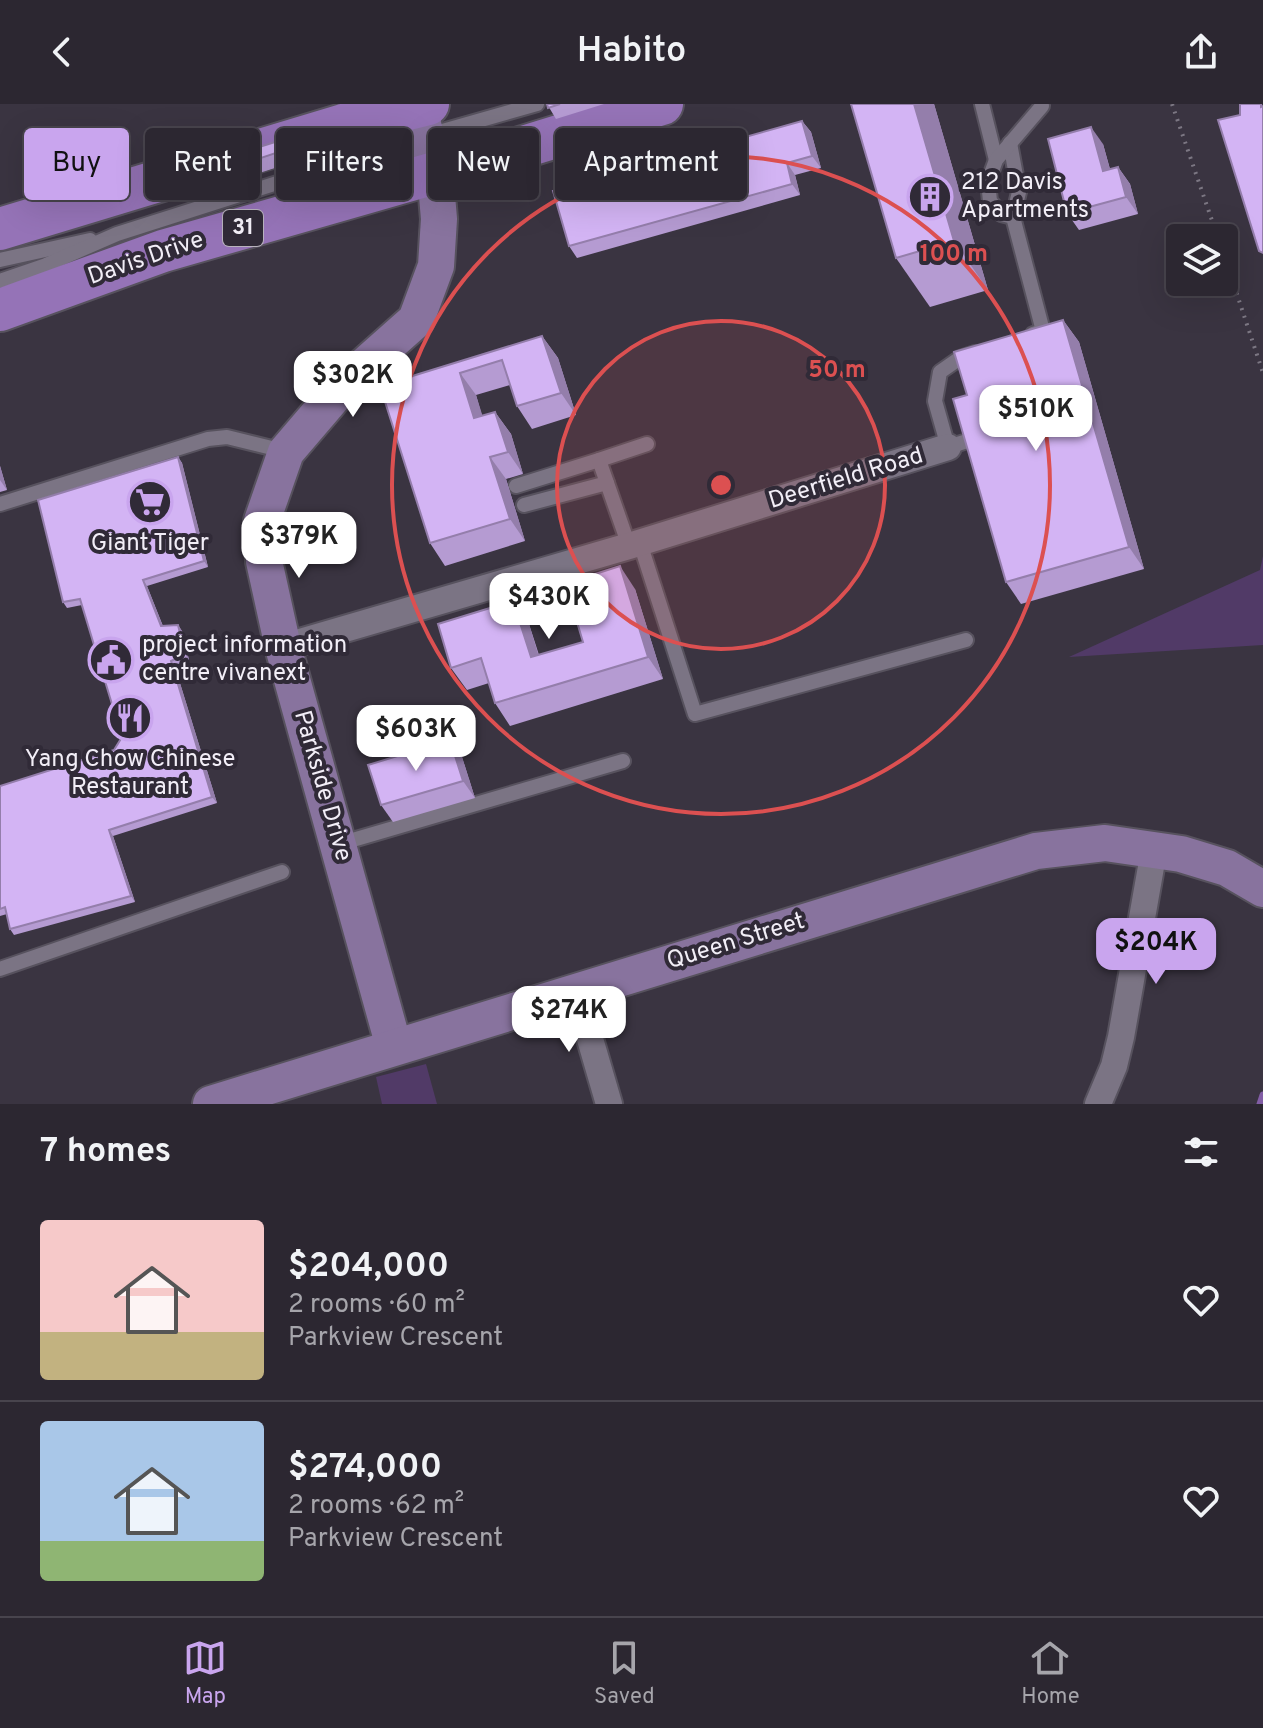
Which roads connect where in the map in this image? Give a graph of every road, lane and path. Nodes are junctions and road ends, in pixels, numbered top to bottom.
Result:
1 (537, 104) edge
2 (662, 104) edge
3 (982, 104) edge
4 (1172, 104) edge
5 (1042, 106) dead end
6 (425, 124) edge
7 (1010, 143) junction
8 (996, 160) junction
9 (1013, 217) junction
10 (1213, 224) edge
11 (0, 229) edge
12 (117, 234) junction
13 (0, 260) edge
14 (0, 281) edge
15 (1238, 296) edge
16 (0, 310) edge
17 (1016, 340) edge
18 (988, 349) edge
19 (1263, 373) edge
20 (990, 435) edge
21 (647, 444) dead end
22 (948, 447) junction
23 (286, 452) junction
24 (599, 460) junction
25 (607, 483) junction
26 (516, 486) dead end
27 (0, 504) edge
28 (524, 505) dead end
29 (635, 544) junction
30 (966, 640) dead end
31 (283, 647) junction
32 (623, 761) dead end
33 (338, 844) junction
34 (1154, 850) junction
35 (282, 872) dead end
36 (1263, 889) edge
37 (0, 969) edge
38 (576, 991) junction
39 (394, 1047) junction
40 (211, 1104) edge
41 (609, 1104) edge
42 (1098, 1104) edge

1 - 6 lane
2 - 6 main road, Davis Drive / 31
3 - 8 lane
4 - 10 path
5 - 7 lane
6 - 11 main road, Davis Drive / 31
6 - 12 lane
6 - 16 main road, Davis Drive / 31
6 - 23 street, Parkside Drive
7 - 8 lane
7 - 9 lane
8 - 9 lane
9 - 17 lane
12 - 13 lane
12 - 14 lane
15 - 19 path
18 - 22 lane
20 - 22 lane
21 - 24 lane
22 - 29 street, Deerfield Road
23 - 27 lane
23 - 31 street, Parkside Drive
24 - 25 lane
24 - 26 lane
25 - 28 lane
25 - 29 lane
29 - 30 lane
29 - 31 street, Deerfield Road
31 - 33 street, Parkside Drive
32 - 33 lane
33 - 39 street, Parkside Drive
34 - 36 street, Queen Street
34 - 38 street, Queen Street
34 - 42 street
35 - 37 lane
38 - 39 street, Queen Street
38 - 41 street
39 - 40 street, Queen Street

